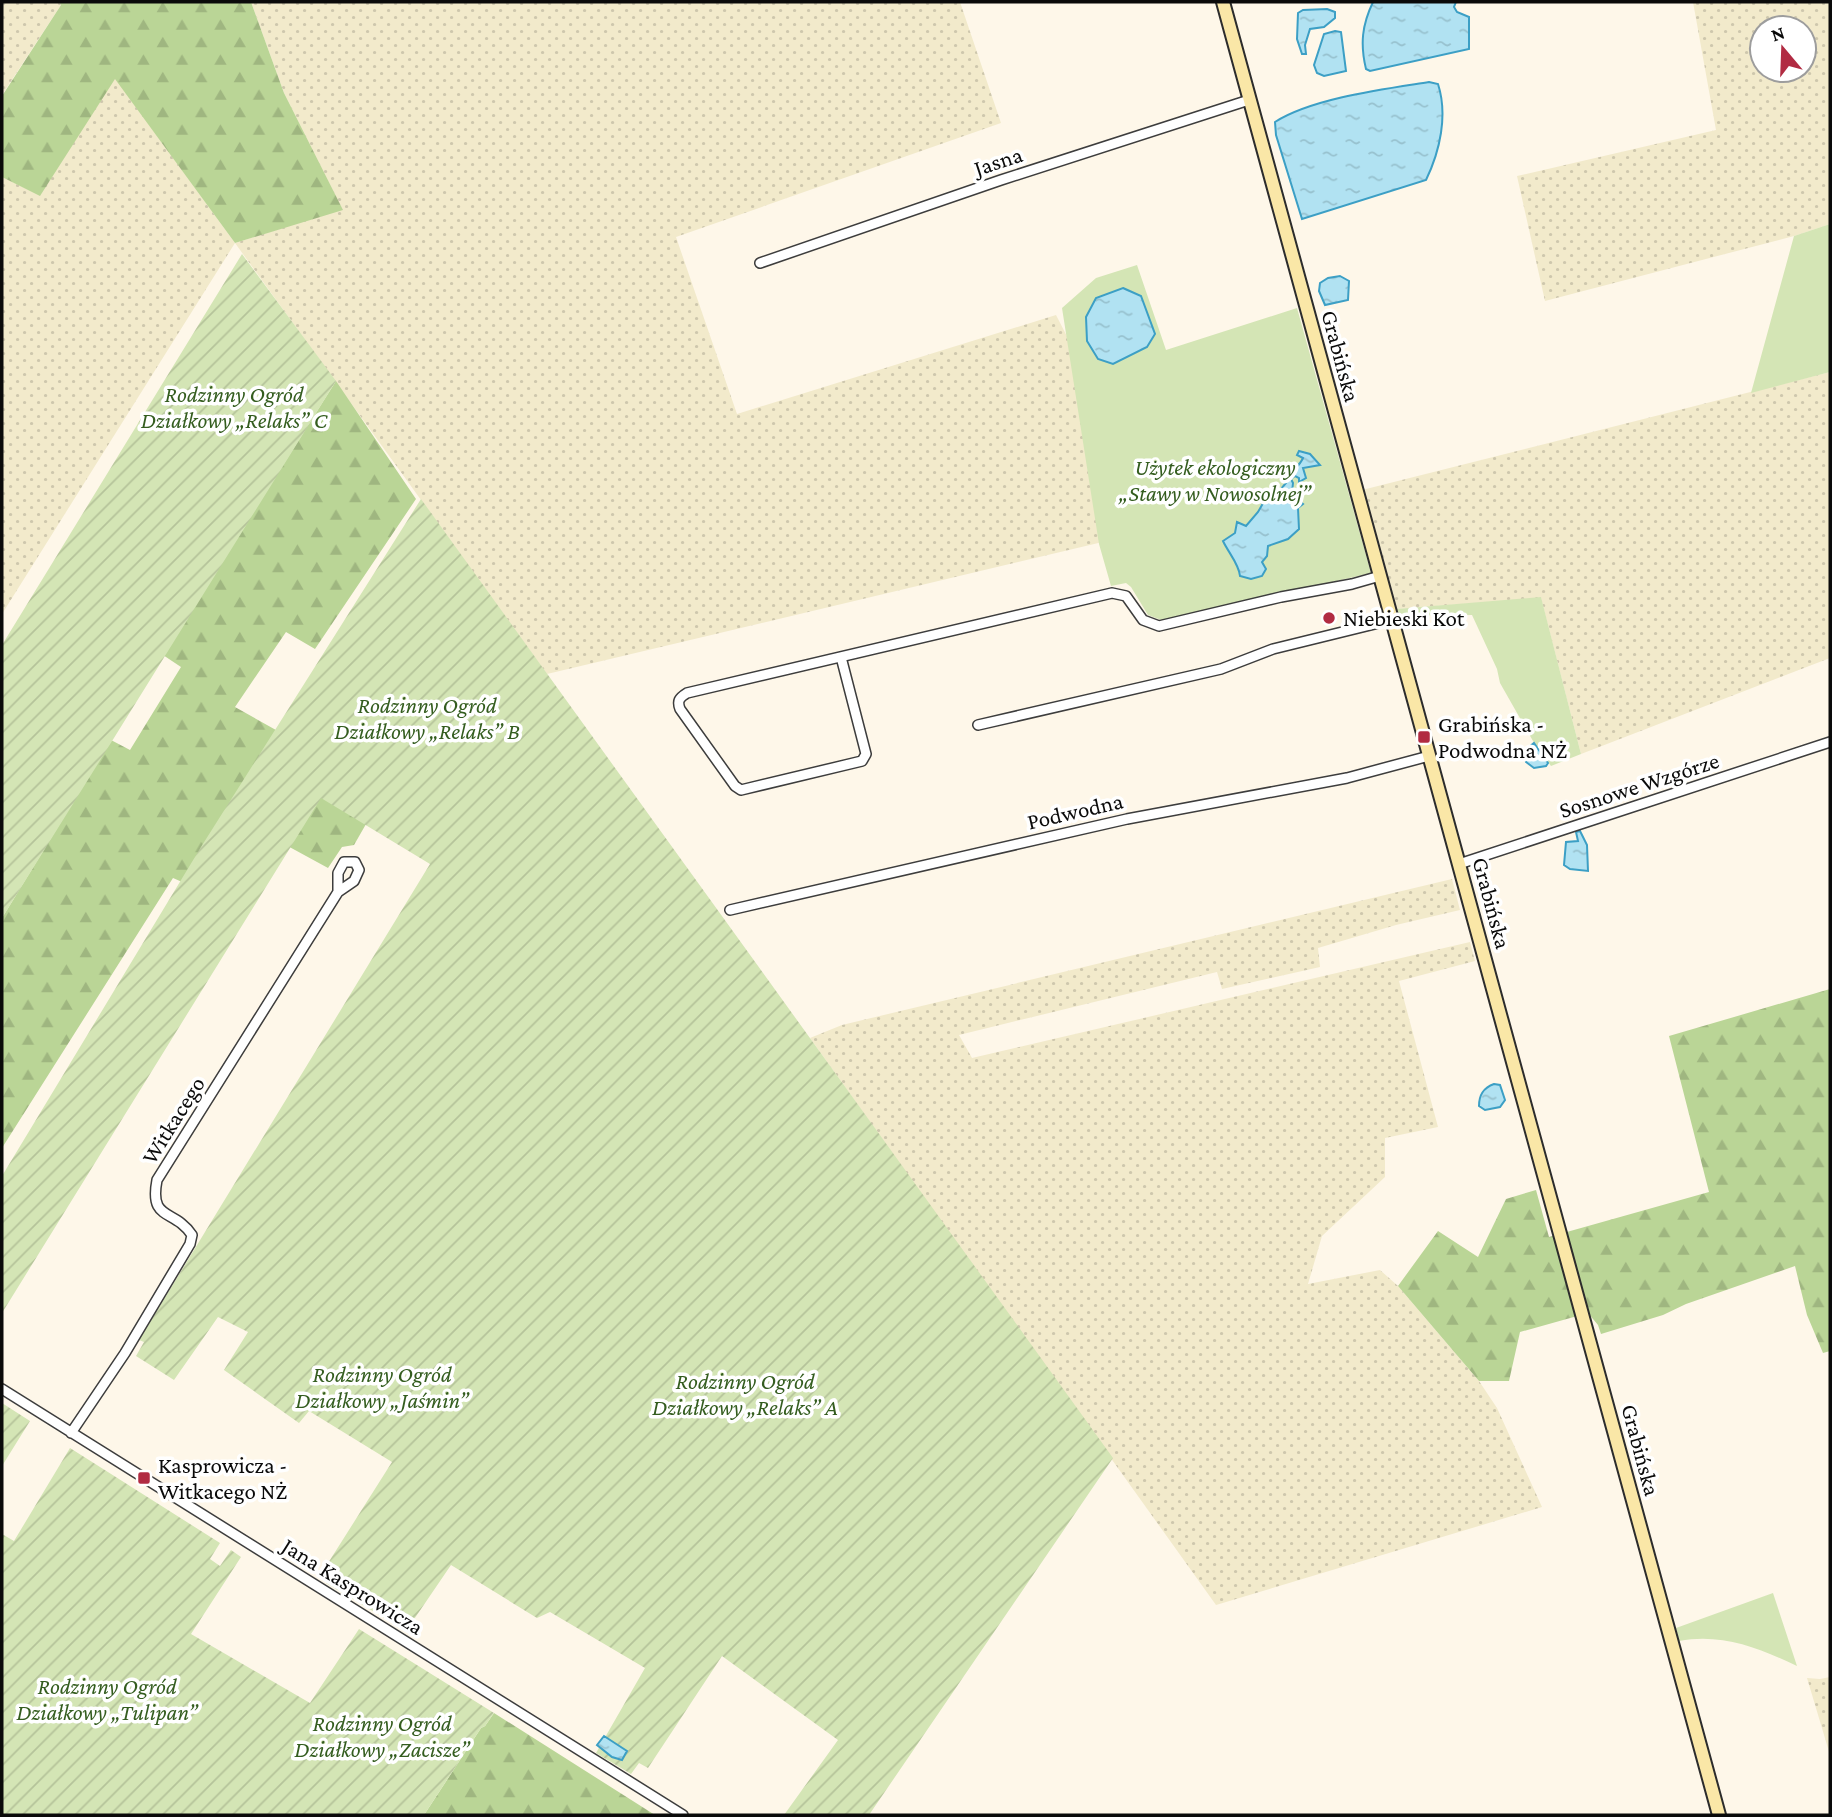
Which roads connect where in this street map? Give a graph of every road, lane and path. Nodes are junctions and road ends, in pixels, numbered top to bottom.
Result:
1 (1223, 2) edge
2 (1249, 100) junction
3 (760, 263) dead end
4 (1380, 576) junction
5 (1391, 620) junction
6 (841, 657) junction
7 (978, 725) dead end
8 (1830, 742) edge
9 (1429, 756) junction
10 (1459, 864) junction
11 (338, 892) dead end
12 (730, 910) dead end
13 (2, 1389) edge
14 (71, 1433) junction
15 (683, 1815) edge
16 (1719, 1815) edge

1 - 2 street, Grabińska
2 - 3 street, Jasna
2 - 4 street, Grabińska
4 - 5 street, Grabińska
4 - 6 street
5 - 7 street
5 - 9 street, Grabińska
6 - 6 street
8 - 10 street, Sosnowe Wzgórze
9 - 10 street, Grabińska
9 - 12 street, Podwodna
10 - 16 street, Grabińska
11 - 14 street, Witkacego
13 - 14 street, Jana Kasprowicza
14 - 15 street, Jana Kasprowicza

